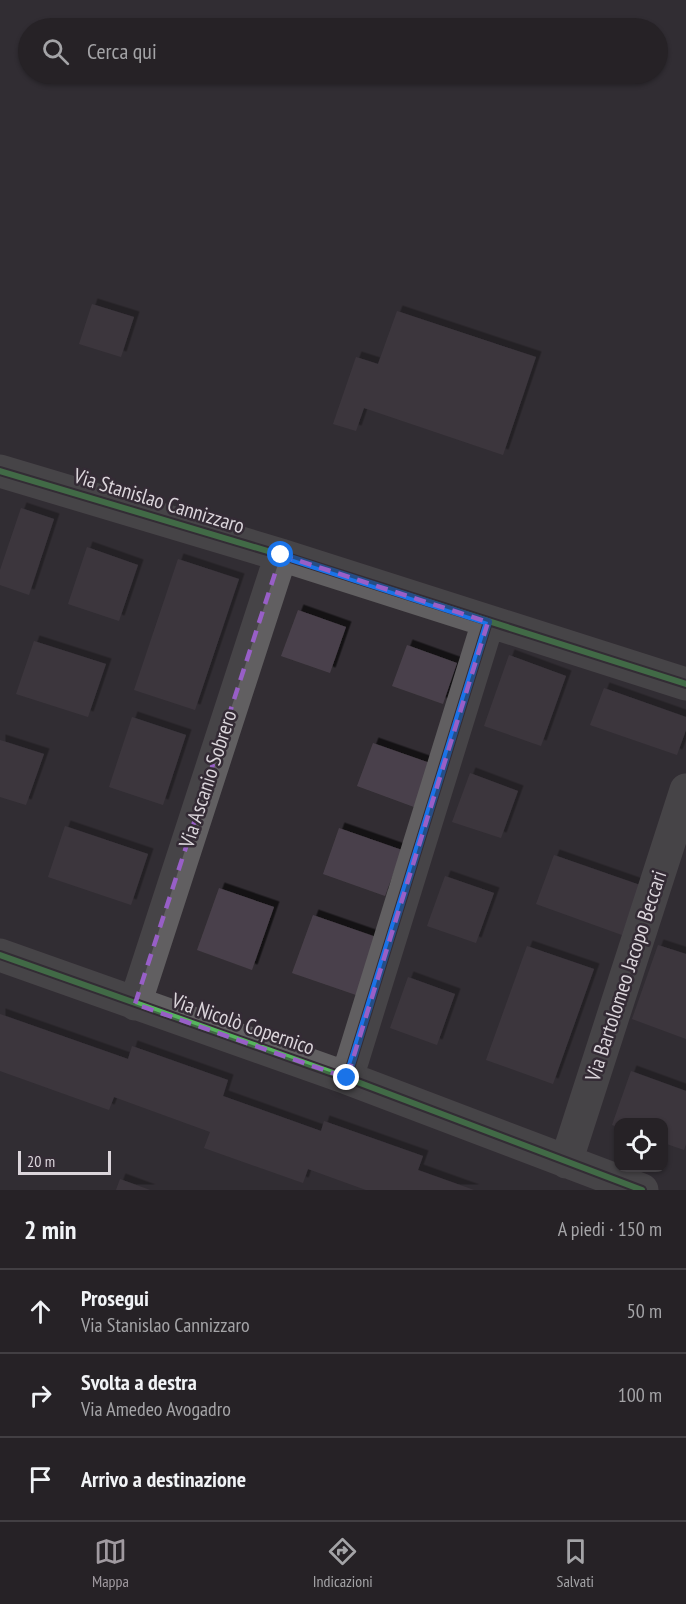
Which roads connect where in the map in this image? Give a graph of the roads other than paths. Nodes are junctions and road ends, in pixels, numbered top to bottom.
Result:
1 (0, 471) edge
2 (281, 555) junction
3 (488, 622) junction
4 (686, 684) edge
5 (686, 790) edge
6 (0, 955) edge
7 (135, 1004) junction
8 (347, 1078) junction
9 (567, 1161) junction
10 (642, 1190) edge

1 - 2 street, Via Stanislao Cannizzaro
2 - 3 street, Via Stanislao Cannizzaro
2 - 7 street, Via Ascanio Sobrero
3 - 4 street, Via Stanislao Cannizzaro
3 - 8 street
5 - 9 street, Via Bartolomeo Jacopo Beccari
6 - 7 street, Via Nicolò Copernico
7 - 8 street, Via Nicolò Copernico
8 - 9 street, Via Nicolò Copernico
9 - 10 street, Via Nicolò Copernico

